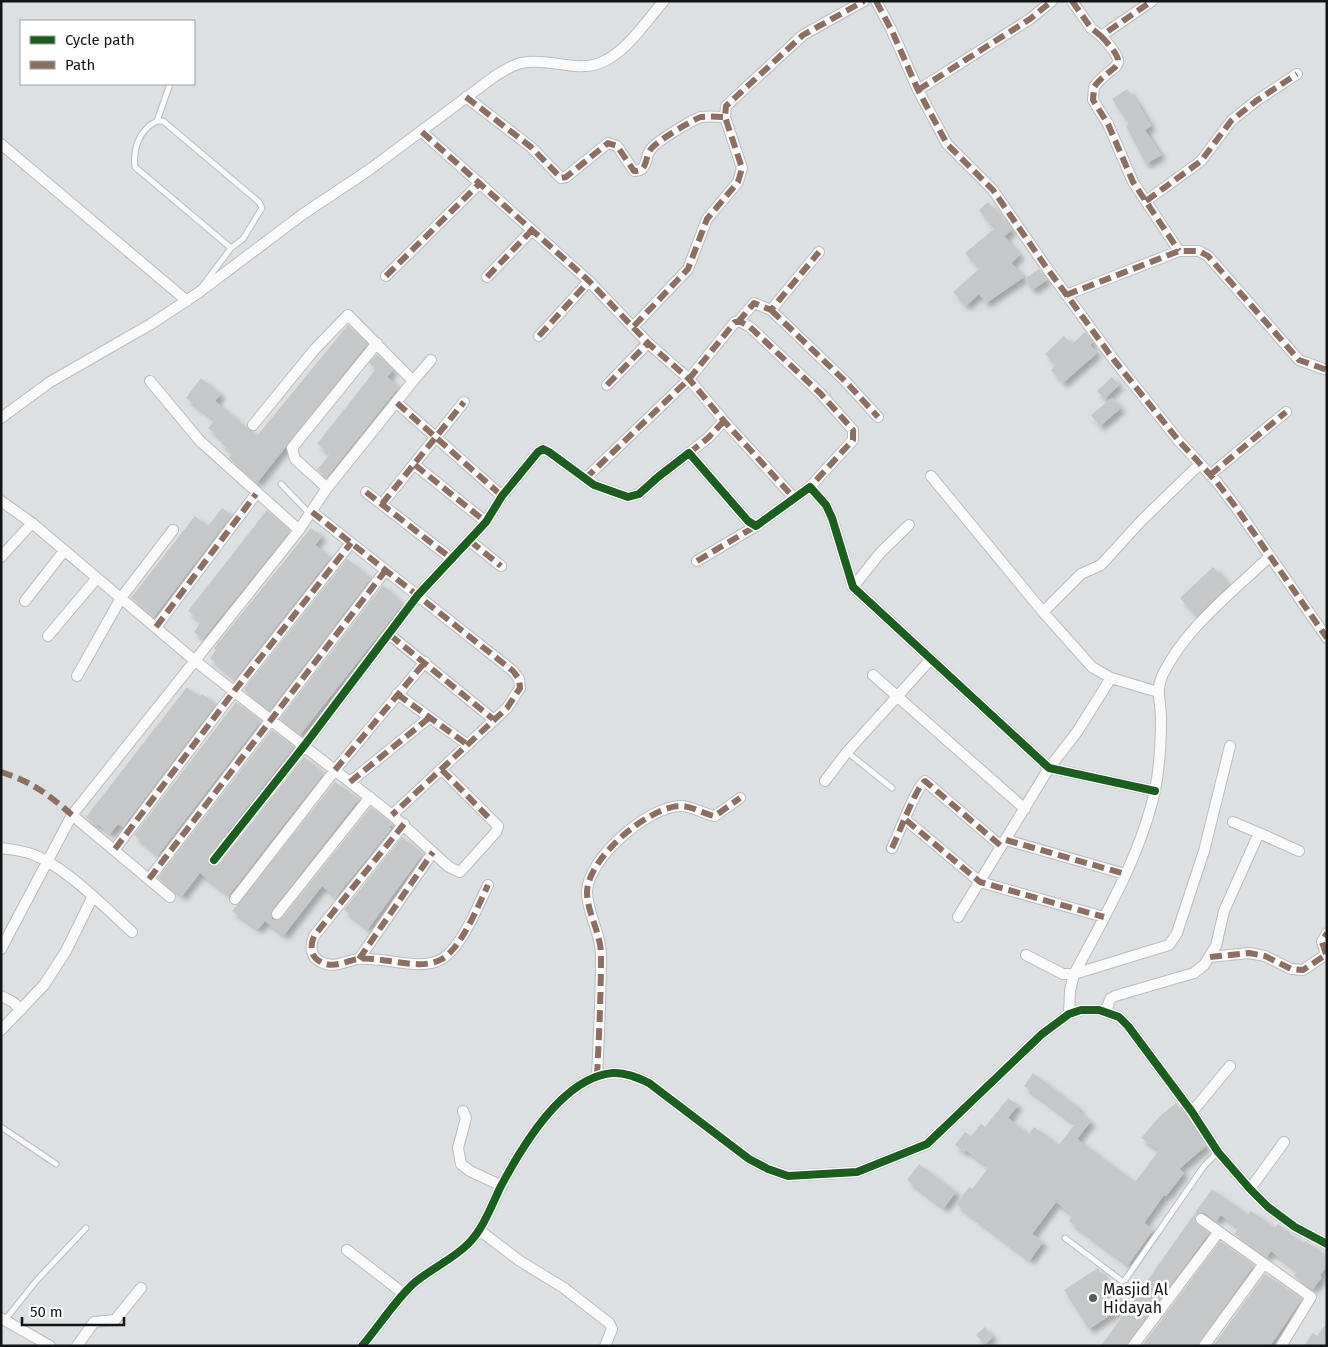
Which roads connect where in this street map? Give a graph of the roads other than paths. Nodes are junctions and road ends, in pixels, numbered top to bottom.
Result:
1 (664, 1) edge
2 (864, 1) edge
3 (876, 1) edge
4 (1052, 1) edge
5 (1072, 1) edge
6 (1152, 1) edge
7 (1101, 36) junction
8 (1297, 74) dead end
9 (170, 85) edge
10 (918, 90) junction
11 (466, 96) junction
12 (725, 117) junction
13 (157, 121) junction
14 (422, 132) junction
15 (1, 144) edge
16 (480, 184) junction
17 (1146, 201) junction
18 (531, 231) junction
19 (231, 248) junction
20 (818, 252) dead end
21 (1179, 252) junction
22 (386, 276) dead end
23 (487, 277) dead end
24 (588, 281) junction
25 (198, 293) junction
26 (1066, 295) junction
27 (187, 301) junction
28 (771, 310) junction
29 (738, 322) junction
30 (634, 326) junction
31 (539, 336) dead end
32 (377, 343) junction
33 (648, 343) junction
34 (431, 360) dead end
35 (1327, 370) edge
36 (689, 379) junction
37 (150, 381) dead end
38 (413, 381) junction
39 (607, 385) dead end
40 (464, 402) dead end
41 (396, 403) junction
42 (1286, 412) dead end
43 (878, 417) dead end
44 (1, 418) edge
45 (724, 421) junction
46 (253, 425) dead end
47 (435, 438) junction
48 (689, 453) junction
49 (1200, 464) junction
50 (415, 465) junction
51 (1210, 475) junction
52 (931, 476) dead end
53 (585, 479) junction
54 (281, 484) dead end
55 (810, 487) junction
56 (327, 488) junction
57 (366, 492) dead end
58 (256, 494) junction
59 (502, 496) junction
60 (794, 498) junction
61 (1, 500) edge
62 (382, 504) junction
63 (311, 513) junction
64 (486, 522) junction
65 (32, 523) junction
66 (909, 525) dead end
67 (756, 526) junction
68 (173, 530) dead end
69 (299, 530) junction
70 (470, 541) junction
71 (351, 543) junction
72 (64, 551) junction
73 (1270, 556) junction
74 (1, 557) edge
75 (452, 559) junction
76 (697, 561) dead end
77 (501, 566) dead end
78 (385, 571) junction
79 (97, 578) junction
80 (852, 587) junction
81 (418, 595) junction
82 (121, 598) junction
83 (25, 601) dead end
84 (1043, 612) junction
85 (156, 627) junction
86 (390, 634) junction
87 (48, 636) dead end
88 (1327, 638) edge
89 (931, 659) junction
90 (194, 660) junction
91 (424, 662) junction
92 (873, 675) dead end
93 (77, 676) dead end
94 (1112, 678) junction
95 (235, 690) junction
96 (1158, 692) junction
97 (397, 694) junction
98 (897, 695) junction
99 (429, 718) junction
100 (271, 719) junction
101 (493, 719) junction
102 (468, 745) junction
103 (304, 746) junction
104 (1230, 746) dead end
105 (847, 752) junction
106 (1049, 768) junction
107 (335, 770) junction
108 (442, 770) junction
109 (825, 781) dead end
110 (350, 782) junction
111 (892, 788) dead end
112 (1154, 791) junction
113 (370, 797) junction
114 (740, 798) dead end
115 (1025, 809) junction
116 (72, 815) junction
117 (392, 815) junction
118 (906, 820) junction
119 (1233, 822) dead end
120 (404, 824) junction
121 (1258, 832) junction
122 (1003, 843) junction
123 (1, 848) edge
124 (892, 848) dead end
125 (115, 850) junction
126 (1299, 851) dead end
127 (433, 852) junction
128 (214, 860) dead end
129 (47, 862) junction
130 (1125, 874) junction
131 (149, 879) junction
132 (980, 882) junction
133 (488, 884) dead end
134 (93, 896) junction
135 (170, 897) dead end
136 (235, 899) dead end
137 (277, 914) dead end
138 (958, 917) dead end
139 (1104, 917) junction
140 (132, 932) dead end
141 (1327, 933) edge
142 (1, 949) edge
143 (1326, 954) edge
144 (1026, 955) dead end
145 (1210, 957) junction
146 (359, 959) junction
147 (1074, 974) junction
148 (1, 996) edge
149 (21, 1010) junction
150 (1106, 1012) junction
151 (1069, 1014) junction
152 (1, 1030) edge
153 (1230, 1066) dead end
154 (597, 1076) junction
155 (463, 1111) dead end
156 (1192, 1112) junction
157 (1, 1127) edge
158 (1284, 1142) dead end
159 (1218, 1152) junction
160 (56, 1164) dead end
161 (502, 1186) junction
162 (1250, 1189) junction
163 (1201, 1219) dead end
164 (86, 1228) dead end
165 (479, 1230) junction
166 (1218, 1233) junction
167 (1065, 1238) dead end
168 (1327, 1244) edge
169 (346, 1250) dead end
170 (1263, 1265) junction
171 (141, 1288) dead end
172 (404, 1294) junction
173 (3, 1319) edge
174 (50, 1346) edge
175 (77, 1346) edge
176 (362, 1346) edge
177 (605, 1346) edge
178 (1133, 1346) edge
179 (1204, 1346) edge
180 (1281, 1346) edge

1 - 11 street
2 - 12 street
3 - 10 street
4 - 10 street
5 - 7 street
6 - 7 street
7 - 17 street
8 - 17 street
9 - 13 lane
10 - 26 street
11 - 12 street
11 - 14 street
12 - 30 street
13 - 19 lane
13 - 19 lane
14 - 16 street
14 - 25 street
15 - 27 street
16 - 18 street
16 - 22 street
17 - 21 street
18 - 23 street
18 - 24 street
19 - 25 lane
20 - 28 street
21 - 26 street
21 - 35 street
24 - 30 street
24 - 31 street
25 - 27 street
26 - 49 street
27 - 44 street
28 - 29 street
28 - 43 street
29 - 36 street
29 - 55 street
30 - 33 street
32 - 38 street
32 - 46 street
32 - 56 street
33 - 36 street
33 - 39 street
34 - 38 street
36 - 45 street
36 - 53 street
37 - 58 street
38 - 41 street
40 - 47 street
41 - 47 street
41 - 56 street
42 - 51 street
45 - 48 street
45 - 60 street
47 - 50 street
47 - 59 street
48 - 53 street
48 - 67 street
49 - 51 street
49 - 84 street
50 - 62 street
50 - 64 street
51 - 73 street
52 - 84 street
53 - 59 street
54 - 63 lane
55 - 60 street
55 - 80 street
56 - 63 street
57 - 62 street
58 - 69 street
58 - 85 street
59 - 64 street
60 - 67 street
61 - 65 street
62 - 75 street
63 - 69 street
63 - 71 street
64 - 70 street
65 - 72 street
65 - 74 street
66 - 80 street
67 - 76 street
68 - 82 street
69 - 90 street
70 - 75 street
70 - 77 street
71 - 78 street
71 - 95 street
72 - 79 street
72 - 83 street
73 - 88 street
73 - 96 street
75 - 81 street
78 - 81 street
78 - 100 street
79 - 82 street
79 - 87 street
80 - 89 street
81 - 86 street
81 - 101 street
82 - 85 street
82 - 93 street
84 - 94 street
85 - 90 street
86 - 91 street
86 - 103 street
89 - 98 street
89 - 106 street
90 - 95 street
90 - 116 street
91 - 97 street
91 - 101 street
92 - 98 street
94 - 96 street
94 - 106 street
95 - 100 street
95 - 125 street
96 - 112 street
97 - 99 street
97 - 107 street
98 - 105 street
98 - 115 street
99 - 102 street
99 - 110 street
100 - 103 street
100 - 131 street
101 - 102 street
102 - 108 street
103 - 107 street
103 - 128 street
104 - 147 street
105 - 109 street
105 - 111 lane
106 - 112 street
106 - 115 street
107 - 110 street
107 - 136 street
108 - 117 street
108 - 127 street
110 - 113 street
112 - 130 street
113 - 117 street
113 - 137 street
114 - 154 street
115 - 122 street
116 - 125 street
116 - 129 street
117 - 120 street
118 - 122 street
118 - 124 street
118 - 132 street
119 - 121 street
120 - 127 street
120 - 146 street
121 - 126 street
121 - 145 street
122 - 130 street
122 - 132 street
123 - 129 street
125 - 131 street
127 - 146 street
129 - 134 street
129 - 142 street
130 - 139 street
131 - 135 street
132 - 138 street
132 - 139 street
133 - 146 street
134 - 140 street
134 - 149 street
139 - 147 street
141 - 143 street
143 - 145 street
144 - 147 street
145 - 150 street
147 - 151 street
148 - 149 street
149 - 152 street
150 - 151 street
150 - 156 street
151 - 154 street
153 - 156 street
154 - 161 street
155 - 161 street
156 - 159 street
157 - 160 lane
158 - 162 street
159 - 162 street
159 - 167 lane
161 - 165 street
162 - 168 street
163 - 166 street
164 - 173 lane
165 - 172 street
165 - 177 street
166 - 170 street
166 - 178 street
169 - 172 street
170 - 179 street
170 - 180 street
171 - 175 street
172 - 176 street
173 - 174 street

